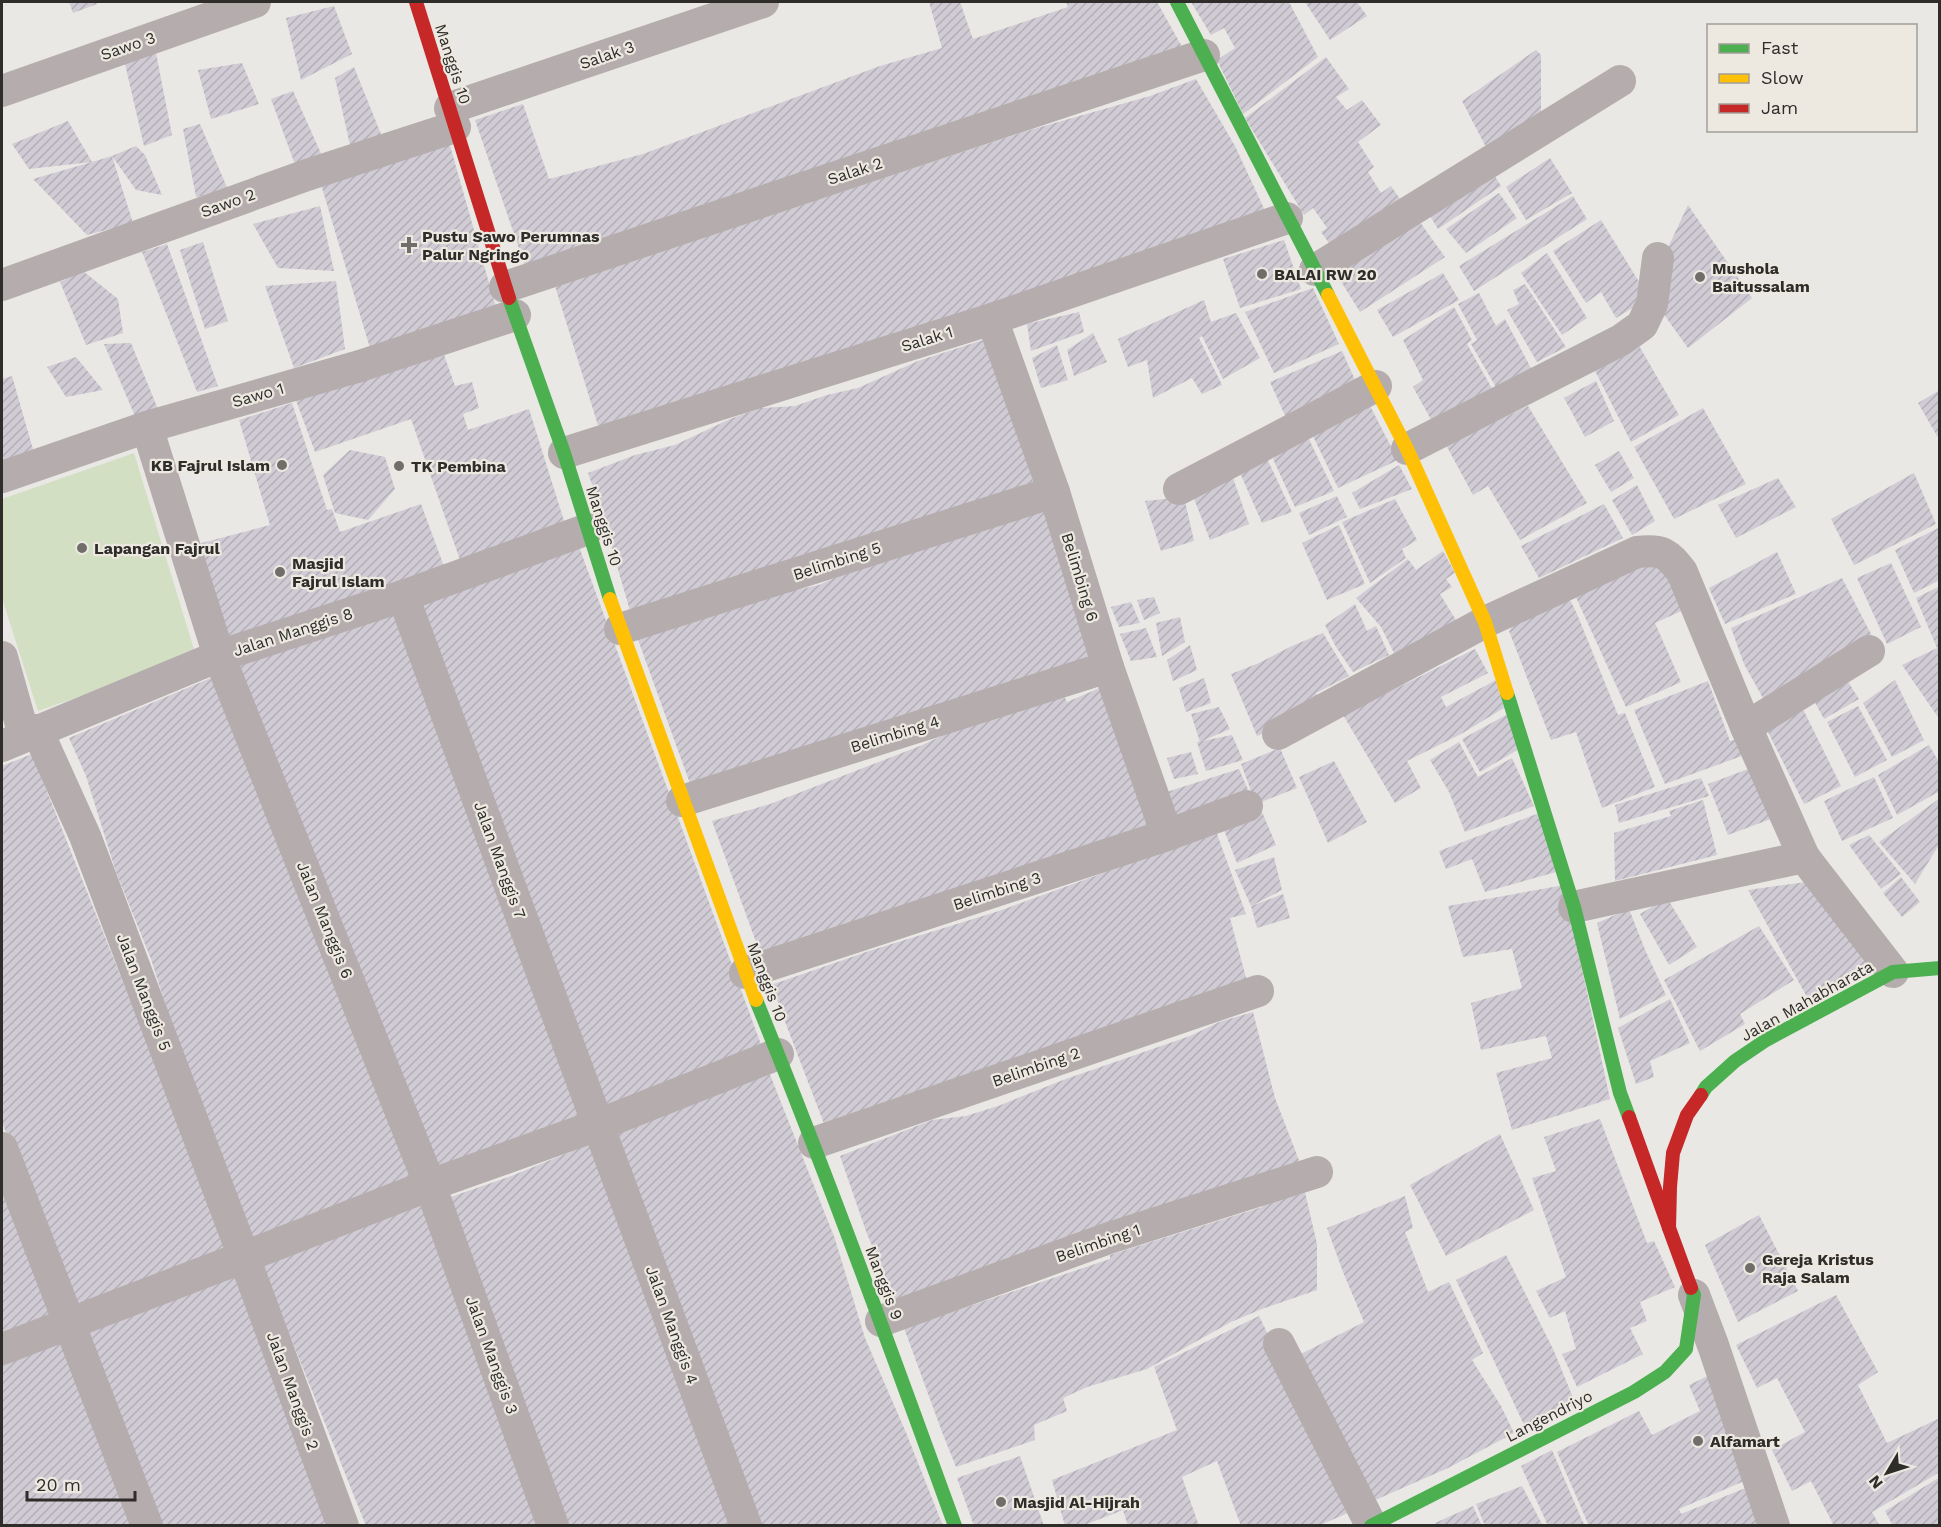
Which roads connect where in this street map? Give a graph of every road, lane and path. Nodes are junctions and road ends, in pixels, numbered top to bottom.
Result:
1 (255, 2) edge
2 (416, 2) edge
3 (763, 2) edge
4 (1177, 2) edge
5 (1204, 55) junction
6 (1620, 81) dead end
7 (2, 91) edge
8 (453, 118) junction
9 (1287, 218) junction
10 (1658, 258) dead end
11 (1315, 270) junction
12 (2, 285) edge
13 (510, 301) junction
14 (992, 319) junction
15 (1376, 386) junction
16 (147, 427) junction
17 (1407, 449) junction
18 (564, 453) junction
19 (2, 477) edge
20 (1179, 489) dead end
21 (1054, 492) junction
22 (588, 529) junction
23 (403, 596) junction
24 (1485, 622) junction
25 (620, 629) junction
26 (1869, 651) dead end
27 (219, 656) junction
28 (2, 657) edge
29 (1108, 667) junction
30 (1746, 727) junction
31 (1278, 734) dead end
32 (21, 737) edge
33 (682, 801) junction
34 (1247, 806) dead end
35 (1167, 835) junction
36 (1804, 857) junction
37 (1574, 907) junction
38 (1940, 968) edge
39 (1893, 972) junction
40 (745, 973) junction
41 (1258, 992) dead end
42 (778, 1054) junction
43 (598, 1125) junction
44 (814, 1143) junction
45 (2, 1148) edge
46 (1317, 1172) dead end
47 (430, 1185) junction
48 (1669, 1228) junction
49 (244, 1257) junction
50 (1694, 1296) junction
51 (881, 1321) junction
52 (70, 1324) junction
53 (1279, 1344) dead end
54 (2, 1348) edge
55 (147, 1526) edge
56 (343, 1526) edge
57 (554, 1526) edge
58 (746, 1526) edge
59 (955, 1526) edge
60 (1371, 1526) edge
61 (1774, 1526) edge

1 - 7 street, Sawo 3
2 - 8 street, Manggis 10
3 - 8 street, Salak 3
4 - 5 street
5 - 9 street
5 - 13 street, Salak 2
6 - 11 street
8 - 12 street, Sawo 2
8 - 13 street, Manggis 10
9 - 11 street
9 - 14 street, Salak 1
10 - 17 street
11 - 15 street
13 - 16 street, Sawo 1
13 - 18 street, Manggis 10
14 - 18 street, Salak 1
14 - 21 street, Belimbing 6
15 - 17 street
15 - 20 street
16 - 19 street, Sawo 1
16 - 27 street, Jalan Manggis 6
17 - 24 street
18 - 22 street, Manggis 10
21 - 25 street, Belimbing 5
21 - 29 street, Belimbing 6
22 - 23 street, Jalan Manggis 8
22 - 25 street, Manggis 10
23 - 27 street, Jalan Manggis 8
23 - 43 street, Jalan Manggis 7
24 - 30 street
24 - 31 street
24 - 37 street
25 - 33 street, Manggis 10
26 - 30 street
27 - 32 street, Jalan Manggis 8
27 - 47 street, Jalan Manggis 6
28 - 32 street, Jalan Manggis 5
29 - 33 street, Belimbing 4
29 - 35 street, Belimbing 6
30 - 36 street
32 - 49 street, Jalan Manggis 5
33 - 40 street, Manggis 10
34 - 35 street, Belimbing 3
35 - 40 street, Belimbing 3
36 - 37 street
36 - 39 street
37 - 48 street
38 - 39 street, Jalan Mahabharata
39 - 48 street, Jalan Mahabharata
40 - 42 street, Manggis 10
41 - 44 street, Belimbing 2
42 - 43 street
42 - 44 street, Manggis 9
43 - 47 street
43 - 58 street, Jalan Manggis 4
44 - 51 street, Manggis 9
45 - 52 street
46 - 51 street, Belimbing 1
47 - 49 street
47 - 57 street, Jalan Manggis 3
48 - 50 street, Jalan Mahabharata
49 - 52 street
49 - 56 street, Jalan Manggis 2
50 - 60 street, Langendriyo
50 - 61 street
51 - 59 street, Manggis 9
52 - 54 street
52 - 55 street
53 - 60 street

